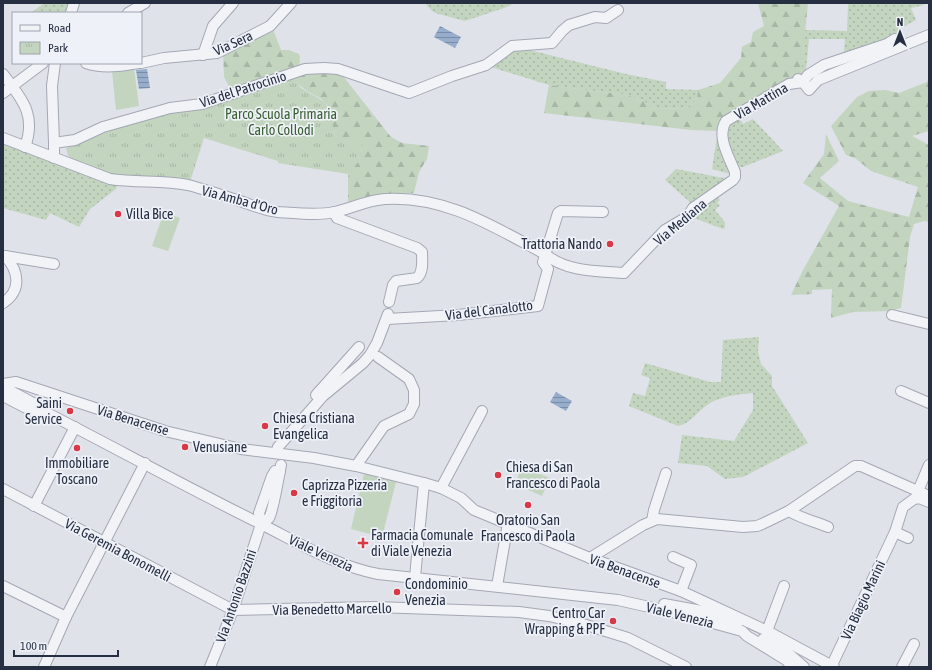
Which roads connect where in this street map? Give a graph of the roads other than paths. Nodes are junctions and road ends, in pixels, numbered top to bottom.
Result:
1 (145, 3) edge
2 (232, 3) edge
3 (291, 3) edge
4 (618, 10) dead end
5 (130, 12) edge
6 (929, 35) edge
7 (895, 39) dead end
8 (203, 55) junction
9 (142, 63) edge
10 (42, 64) edge
11 (54, 64) edge
12 (90, 64) edge
13 (132, 64) edge
14 (3, 74) edge
15 (800, 80) junction
16 (12, 86) junction
17 (3, 94) edge
18 (3, 138) edge
19 (54, 143) junction
20 (25, 147) junction
21 (54, 158) junction
22 (735, 172) joint
23 (334, 212) junction
24 (603, 212) dead end
25 (545, 254) junction
26 (4, 256) edge
27 (54, 264) dead end
28 (624, 273) joint
29 (3, 303) edge
30 (388, 311) junction
31 (892, 315) dead end
32 (929, 324) edge
33 (359, 347) dead end
34 (378, 357) dead end
35 (3, 384) edge
36 (901, 391) dead end
37 (3, 394) edge
38 (929, 403) edge
39 (482, 411) dead end
40 (75, 427) junction
41 (271, 452) junction
42 (145, 463) junction
43 (929, 465) edge
44 (356, 466) junction
45 (278, 469) dead end
46 (666, 473) dead end
47 (424, 483) junction
48 (441, 488) junction
49 (3, 489) edge
50 (918, 491) junction
51 (929, 496) edge
52 (929, 502) edge
53 (34, 506) junction
54 (789, 511) junction
55 (652, 521) junction
56 (508, 523) junction
57 (261, 524) junction
58 (828, 527) dead end
59 (894, 532) junction
60 (908, 538) dead end
61 (105, 543) junction
62 (673, 557) dead end
63 (590, 558) junction
64 (415, 577) junction
65 (3, 586) edge
66 (497, 586) junction
67 (784, 586) dead end
68 (681, 591) junction
69 (693, 598) junction
70 (618, 600) junction
71 (689, 609) junction
72 (233, 610) junction
73 (702, 611) junction
74 (66, 617) junction
75 (767, 631) junction
76 (742, 632) junction
77 (914, 644) dead end
78 (44, 667) edge
79 (210, 667) edge
80 (686, 667) edge
81 (793, 667) edge
82 (804, 667) edge
83 (832, 667) edge
84 (902, 667) edge

1 - 5 street
2 - 8 street
3 - 8 street, Via Sera
4 - 19 street, Via del Patrocinio
6 - 15 street, Via Mattina
7 - 15 street, Via Mattina
8 - 9 street, Via Sera
10 - 16 street
11 - 19 street
12 - 13 street, Via Sera
14 - 16 street
15 - 22 street, Via Mattina
16 - 17 street
16 - 20 street
18 - 20 street, Via Amba d'Oro
19 - 21 street
20 - 21 street, Via Amba d'Oro
21 - 23 street, Via Amba d'Oro
22 - 28 street, Via Mediana
23 - 25 street, Via Amba d'Oro
23 - 30 street
24 - 25 street
25 - 28 street, Via Amba d'Oro
25 - 30 street, Via del Canalotto
26 - 27 street
26 - 29 street
30 - 41 street
31 - 32 street
33 - 41 street
34 - 44 street
35 - 41 street, Via Benacense
36 - 38 street
37 - 40 street, Viale Venezia
39 - 48 street
40 - 42 street, Viale Venezia
40 - 53 street
41 - 44 street, Via Benacense
42 - 57 street, Viale Venezia
42 - 61 street
43 - 50 street
44 - 47 street, Via Benacense
45 - 57 street, Via Antonio Bazzini
46 - 55 street
47 - 48 street, Via Benacense
47 - 64 street
48 - 56 street, Via Benacense
49 - 53 street, Via Geremia Bonomelli
50 - 51 street
50 - 54 street
52 - 59 street, Via Biagio Marini
53 - 61 street, Via Geremia Bonomelli
54 - 55 street
54 - 58 street
55 - 63 street
56 - 63 street, Via Benacense
56 - 66 street
57 - 64 street, Viale Venezia
57 - 72 street, Via Antonio Bazzini
59 - 60 street
59 - 83 street, Via Biagio Marini
61 - 72 street, Via Geremia Bonomelli
61 - 74 street
62 - 68 street
63 - 68 street, Via Benacense
64 - 66 street, Viale Venezia
65 - 74 street
66 - 70 street, Viale Venezia
67 - 75 street
68 - 69 street, Via Benacense
69 - 71 street
69 - 73 street, Via Benacense
69 - 75 street, Via Benacense
70 - 71 street, Viale Venezia
70 - 76 street, Viale Venezia
71 - 73 street, Viale Venezia
72 - 79 street, Via Antonio Bazzini
72 - 80 street, Via Benedetto Marcello
73 - 76 street, Viale Venezia
73 - 82 street, Viale Venezia
74 - 78 street
75 - 83 street, Via Benacense
76 - 81 street, Viale Venezia
77 - 84 street

